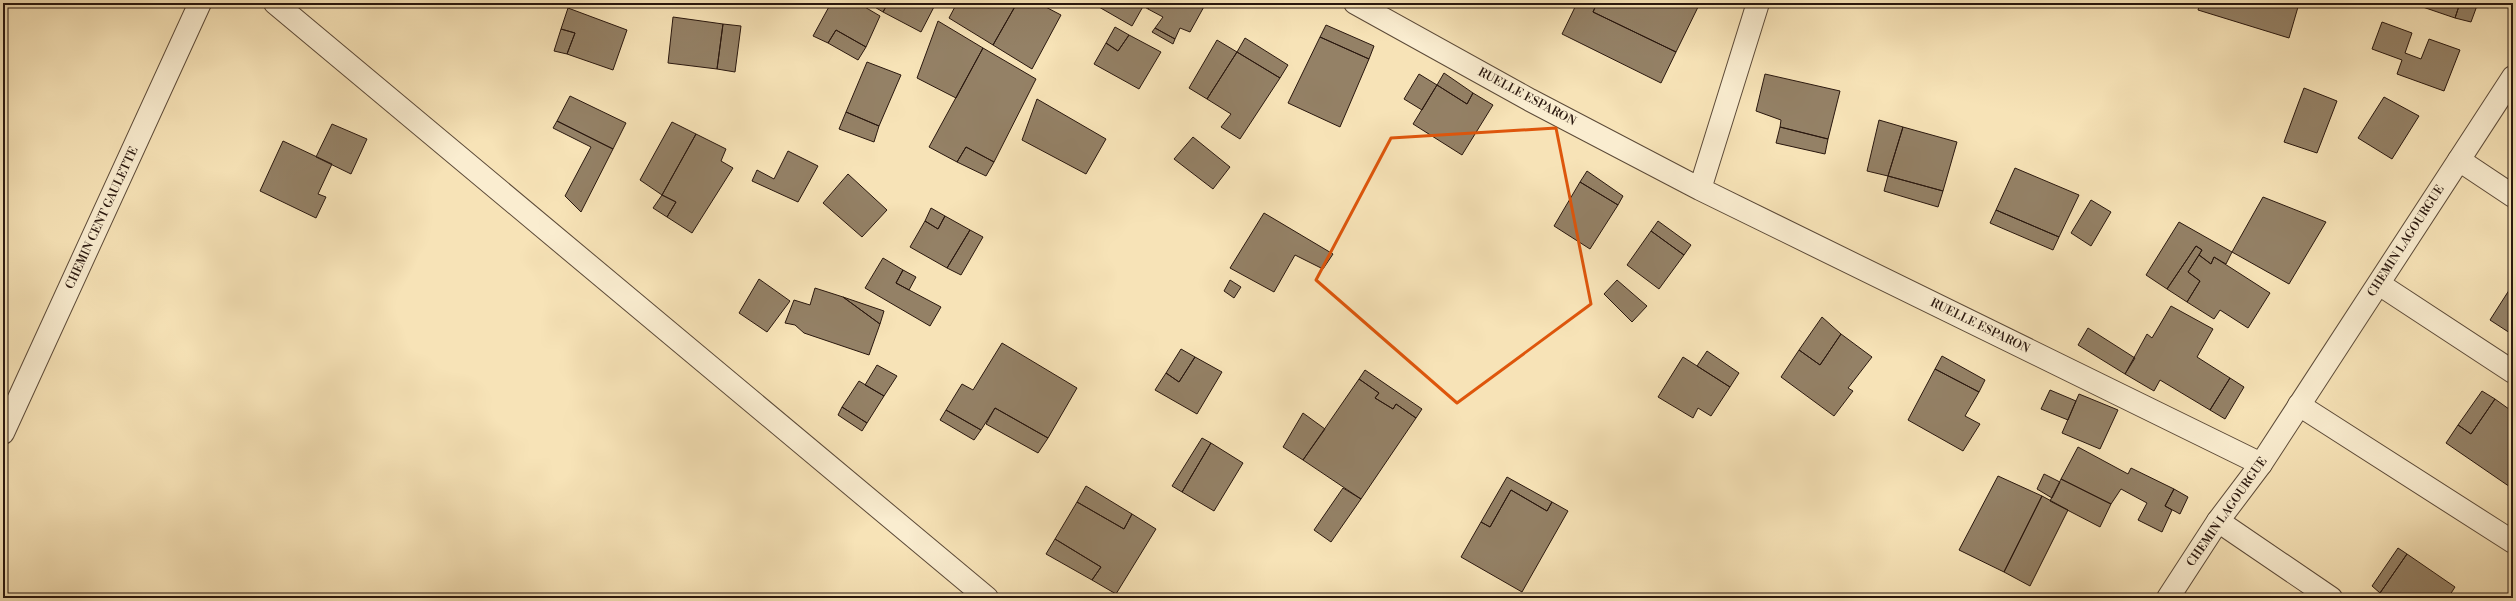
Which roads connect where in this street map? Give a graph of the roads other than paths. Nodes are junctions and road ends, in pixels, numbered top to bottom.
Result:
1 (200, 3) edge
2 (275, 3) edge
3 (1355, 3) edge
4 (1758, 3) edge
5 (2513, 78) edge
6 (2458, 160) junction
7 (1700, 189) junction
8 (2513, 196) edge
9 (2379, 284) junction
10 (2513, 372) edge
11 (2299, 405) junction
12 (3, 433) edge
13 (2261, 464) junction
14 (2218, 521) junction
15 (2513, 542) edge
16 (987, 598) edge
17 (2168, 598) edge
18 (2331, 598) edge

1 - 12 street, CHEMIN CENT GAULETTE
2 - 16 street
3 - 7 street, RUELLE ESPARON
4 - 7 street
5 - 6 street, CHEMIN LAGOURGUE
6 - 8 street
6 - 9 street, CHEMIN LAGOURGUE
7 - 13 street, RUELLE ESPARON
9 - 10 street
9 - 11 street, CHEMIN LAGOURGUE
11 - 13 street, CHEMIN LAGOURGUE
11 - 15 street
13 - 14 street, CHEMIN LAGOURGUE
14 - 17 street, CHEMIN LAGOURGUE
14 - 18 street

